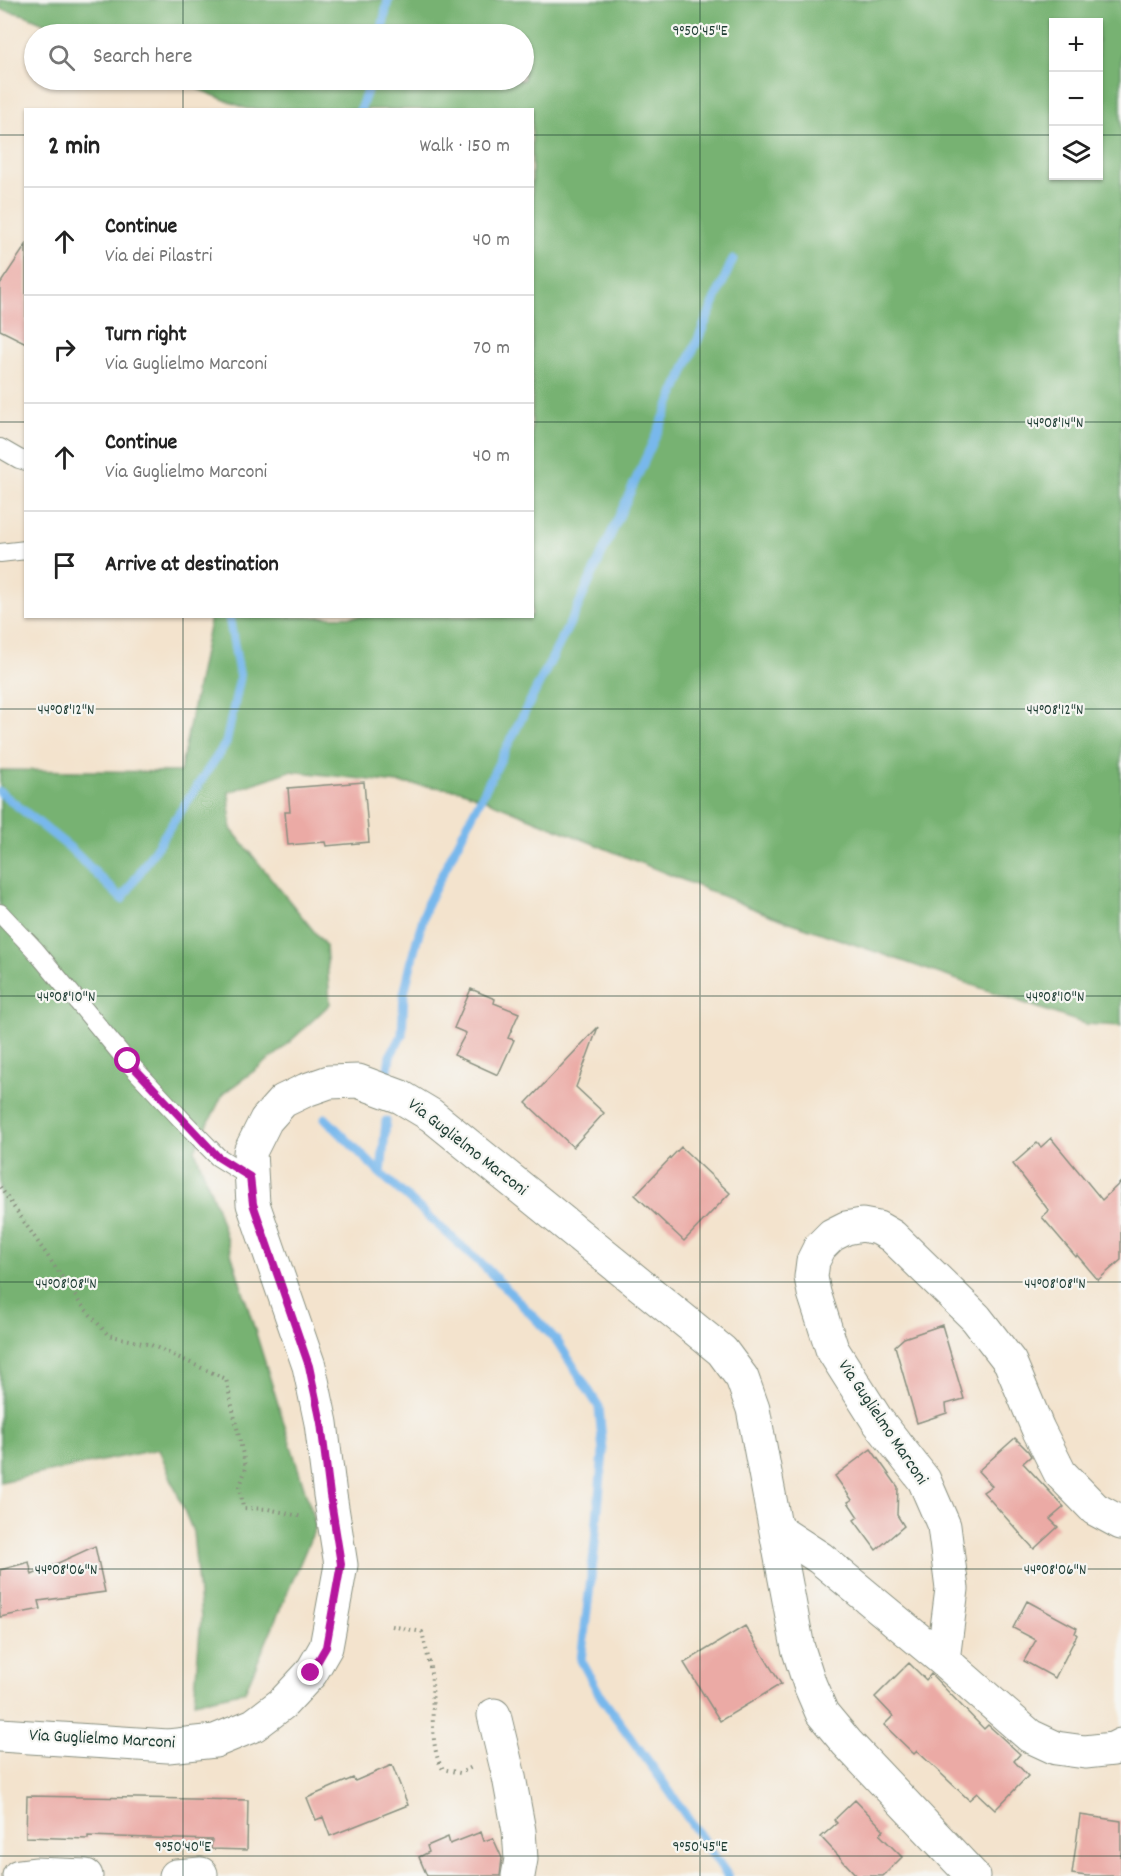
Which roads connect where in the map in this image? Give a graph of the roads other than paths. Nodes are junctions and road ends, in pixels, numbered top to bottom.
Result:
1 (0, 448) edge
2 (24, 460) edge
3 (24, 550) edge
4 (0, 553) edge
5 (0, 913) edge
6 (250, 1177) junction
7 (1121, 1523) edge
8 (777, 1530) junction
9 (943, 1660) junction
10 (494, 1715) dead end
11 (0, 1735) edge
12 (1121, 1745) edge
13 (19, 1876) edge
14 (86, 1876) edge
15 (518, 1876) edge
16 (973, 1876) edge

1 - 2 lane
3 - 4 lane
5 - 6 lane
6 - 8 street, Via Guglielmo Marconi
6 - 11 street, Via Guglielmo Marconi
7 - 9 street, Via Guglielmo Marconi
8 - 9 street
8 - 16 street, Via Guglielmo Marconi
9 - 12 street
10 - 15 street
13 - 14 street

